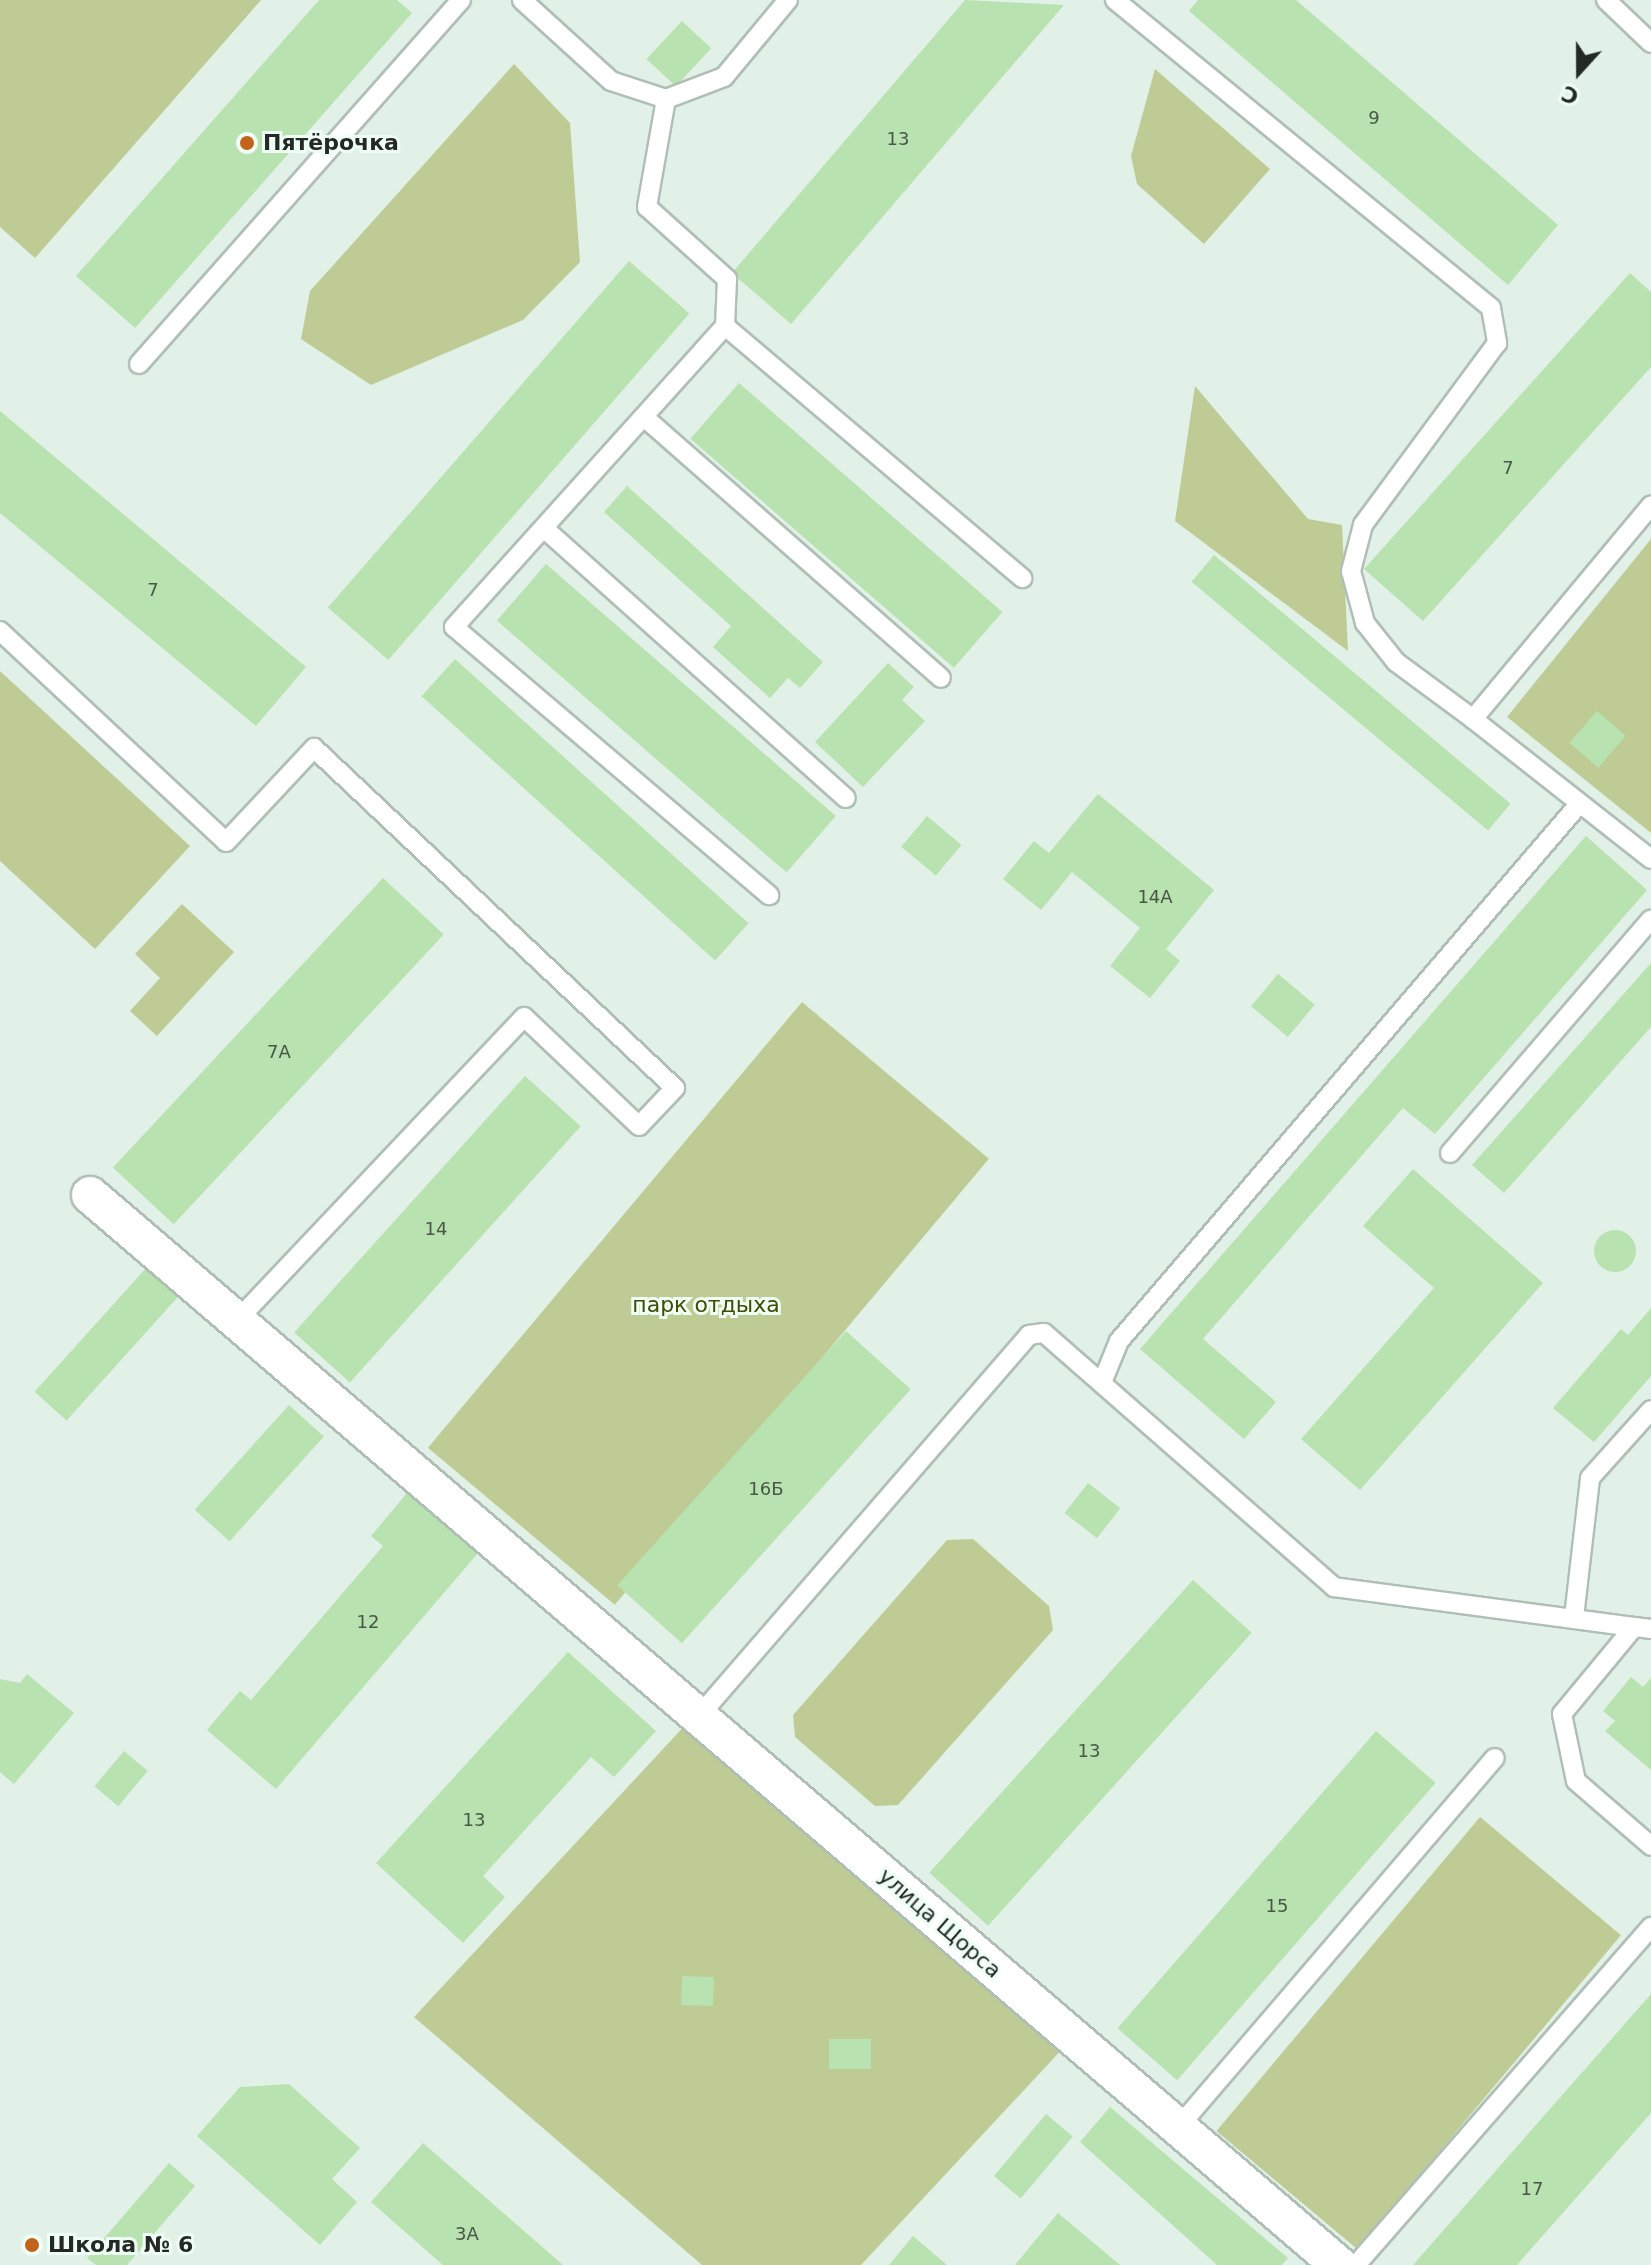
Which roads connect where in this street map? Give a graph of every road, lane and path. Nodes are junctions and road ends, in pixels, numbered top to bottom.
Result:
1 (461, 0) edge
2 (522, 0) edge
3 (788, 0) edge
4 (1115, 0) edge
5 (1606, 0) edge
6 (1651, 43) edge
7 (666, 99) junction
8 (725, 326) junction
9 (139, 364) dead end
10 (644, 417) junction
11 (1651, 505) edge
12 (546, 530) junction
13 (1022, 578) dead end
14 (0, 631) edge
15 (941, 678) dead end
16 (1473, 719) junction
17 (846, 798) dead end
18 (1580, 803) junction
19 (1651, 859) edge
20 (769, 895) dead end
21 (1651, 919) edge
22 (1450, 1153) dead end
23 (90, 1195) dead end
24 (234, 1324) junction
25 (1103, 1380) junction
26 (1651, 1410) edge
27 (1574, 1617) junction
28 (1642, 1628) edge
29 (699, 1716) junction
30 (1495, 1758) dead end
31 (1651, 1846) edge
32 (1651, 1927) edge
33 (1181, 2124) junction
34 (1339, 2265) edge
35 (1356, 2265) edge

1 - 9 lane
2 - 7 lane
3 - 7 lane
4 - 16 lane
5 - 6 lane
7 - 8 lane
8 - 10 lane
8 - 13 lane
10 - 12 lane
10 - 15 lane
11 - 16 lane
12 - 17 lane
12 - 20 lane
14 - 24 lane
16 - 18 lane
18 - 19 lane
18 - 25 lane
21 - 22 lane
23 - 24 street, улица Щорса
24 - 29 street, улица Щорса
25 - 27 lane
25 - 29 lane
26 - 27 lane
27 - 28 lane
28 - 31 lane
29 - 33 street, улица Щорса
30 - 33 lane
32 - 35 lane
33 - 34 street, улица Щорса

